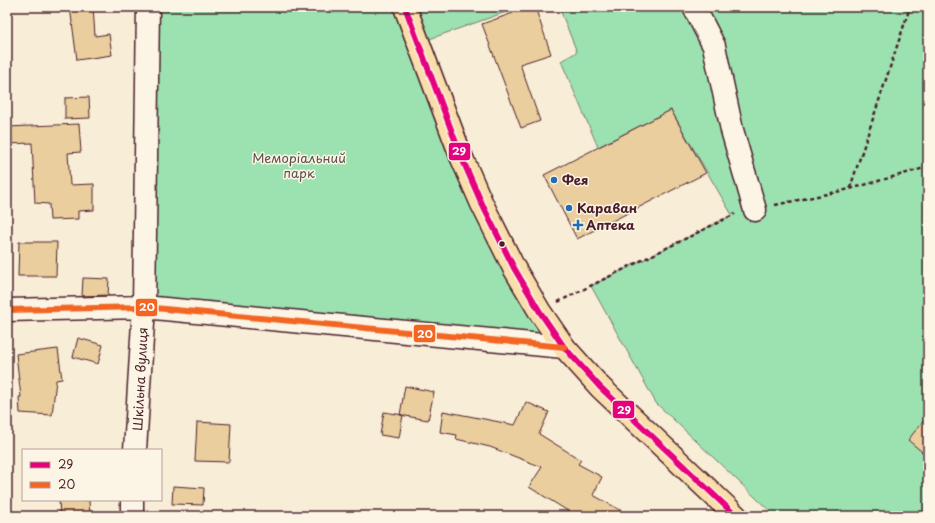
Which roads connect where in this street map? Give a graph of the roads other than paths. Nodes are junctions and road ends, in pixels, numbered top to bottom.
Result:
1 (148, 7) edge
2 (405, 7) edge
3 (694, 7) edge
4 (755, 210) road end
5 (144, 307) junction
6 (7, 310) edge
7 (564, 347) junction
8 (135, 449) edge
9 (132, 501) edge
10 (132, 516) edge
11 (736, 516) edge

1 - 5 street, Шкільна вулиця
2 - 7 main road
3 - 4 street
5 - 6 street
5 - 7 street
5 - 8 street, Шкільна вулиця
7 - 11 main road
9 - 10 street

